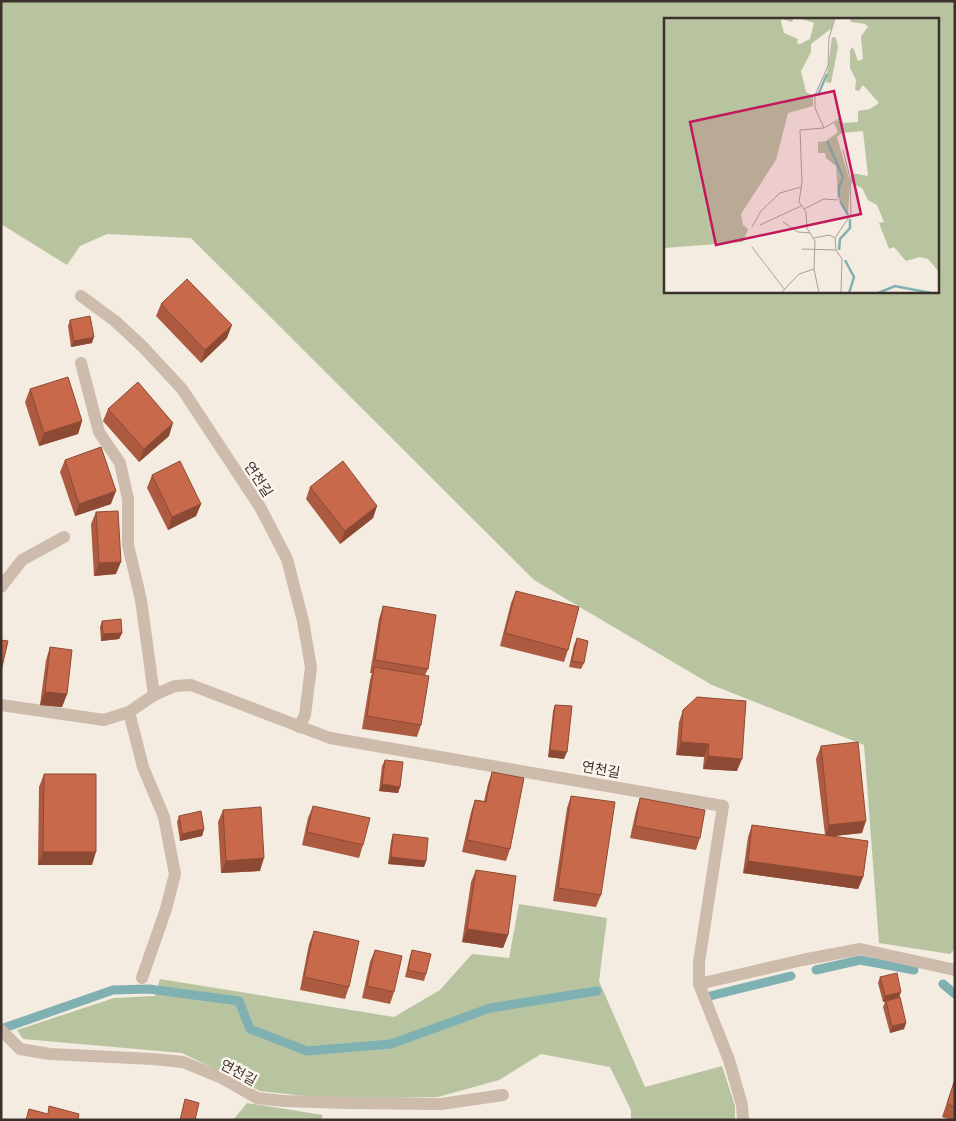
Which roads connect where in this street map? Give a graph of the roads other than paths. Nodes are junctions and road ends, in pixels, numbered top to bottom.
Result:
1 (82, 296) dead end
2 (81, 363) dead end
3 (64, 536) dead end
4 (1, 587) edge
5 (154, 694) junction
6 (1, 705) edge
7 (128, 712) junction
8 (299, 727) junction
9 (955, 970) edge
10 (142, 978) dead end
11 (699, 984) junction
12 (5, 1034) edge
13 (502, 1095) dead end
14 (743, 1120) edge

1 - 8 street, 연천길
2 - 5 street
3 - 4 street
5 - 7 street, 연천길
5 - 8 street, 연천길
6 - 7 street, 연천길
7 - 10 street
8 - 11 street, 연천길
9 - 11 street
11 - 14 street, 연천길
12 - 13 street, 연천길

